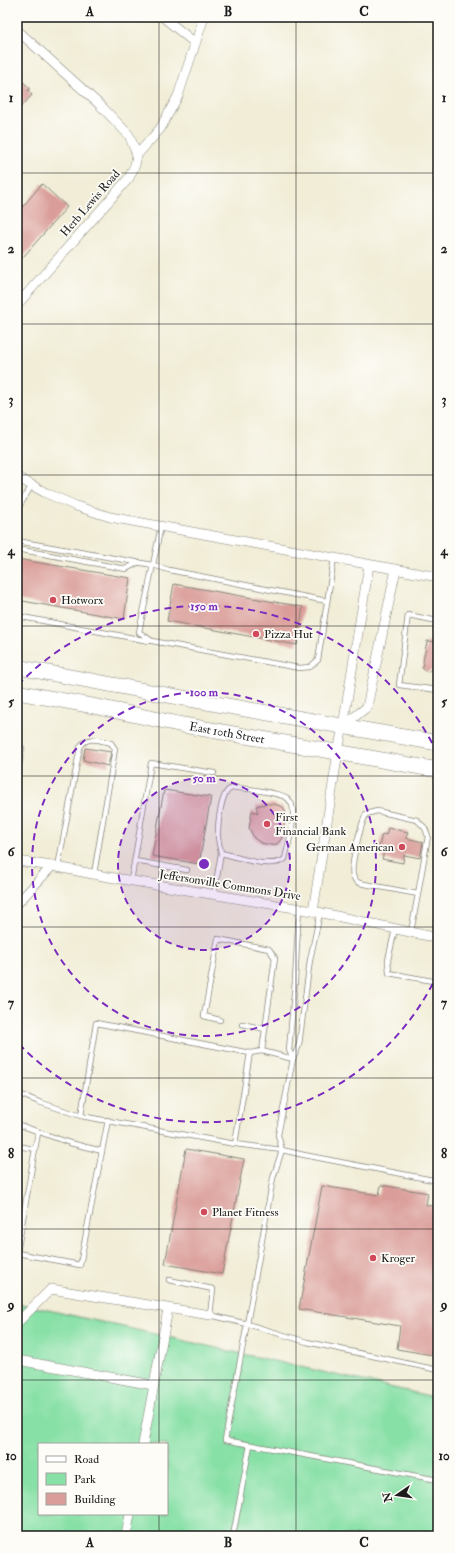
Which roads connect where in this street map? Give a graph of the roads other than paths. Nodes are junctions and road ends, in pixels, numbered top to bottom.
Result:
1 (163, 17) edge
2 (204, 17) edge
3 (17, 30) edge
4 (195, 43) junction
5 (137, 155) junction
6 (17, 305) edge
7 (17, 477) edge
8 (32, 485) junction
9 (17, 510) edge
10 (161, 526) junction
11 (17, 541) edge
12 (17, 551) edge
13 (334, 558) junction
14 (139, 562) junction
15 (369, 564) junction
16 (154, 565) junction
17 (396, 570) junction
18 (438, 577) edge
19 (327, 601) junction
20 (17, 616) edge
21 (438, 621) edge
22 (152, 641) junction
23 (17, 667) edge
24 (438, 690) edge
25 (17, 692) edge
26 (343, 726) junction
27 (438, 743) edge
28 (17, 747) edge
29 (338, 752) junction
30 (438, 770) edge
31 (214, 773) dead end
32 (17, 777) edge
33 (221, 853) junction
34 (17, 861) edge
35 (135, 861) junction
36 (55, 866) junction
37 (187, 870) dead end
38 (94, 874) junction
39 (131, 881) junction
40 (438, 884) edge
41 (438, 892) edge
42 (418, 894) junction
43 (214, 895) junction
44 (17, 904) edge
45 (299, 909) junction
46 (317, 912) junction
47 (395, 929) junction
48 (411, 932) junction
49 (438, 938) edge
50 (438, 982) edge
51 (220, 1020) dead end
52 (242, 1024) dead end
53 (265, 1029) junction
54 (262, 1051) junction
55 (250, 1053) junction
56 (293, 1059) junction
57 (17, 1093) edge
58 (81, 1116) junction
59 (108, 1120) junction
60 (17, 1124) edge
61 (38, 1132) junction
62 (235, 1144) junction
63 (17, 1146) edge
64 (35, 1149) junction
65 (282, 1150) junction
66 (102, 1151) junction
67 (438, 1181) edge
68 (17, 1254) edge
69 (169, 1280) dead end
70 (168, 1309) junction
71 (210, 1315) junction
72 (17, 1323) edge
73 (247, 1324) junction
74 (17, 1364) edge
75 (438, 1370) edge
76 (153, 1385) junction
77 (143, 1443) edge
78 (250, 1445) junction
79 (438, 1480) edge
80 (130, 1515) edge
81 (126, 1536) edge
82 (233, 1536) edge

1 - 4 street
2 - 4 street
3 - 5 street
4 - 5 street
5 - 6 street, Herb Lewis Road
7 - 8 street
8 - 9 lane
8 - 10 street
10 - 13 street
10 - 16 lane
11 - 14 lane
12 - 14 lane
13 - 15 street
13 - 19 lane
14 - 16 lane
15 - 17 street
15 - 26 street
16 - 19 lane
16 - 22 lane
17 - 18 street
17 - 26 street
19 - 22 lane
20 - 22 lane
21 - 24 lane
23 - 26 main road
25 - 29 main road, East 10th Street
26 - 27 main road
26 - 29 street
28 - 32 lane
29 - 30 main road, East 10th Street
29 - 46 street
31 - 35 lane
33 - 33 lane
33 - 43 lane
34 - 36 street, Jeffersonville Commons Drive
35 - 37 lane
35 - 39 lane
36 - 38 street, Jeffersonville Commons Drive
36 - 38 lane
36 - 44 street
38 - 39 street, Jeffersonville Commons Drive
39 - 43 street, Jeffersonville Commons Drive
40 - 41 lane
42 - 42 lane
42 - 48 lane
43 - 45 street, Jeffersonville Commons Drive
45 - 46 street, Jeffersonville Commons Drive
45 - 56 lane
46 - 47 street, Jeffersonville Commons Drive
46 - 56 lane
47 - 48 street, Jeffersonville Commons Drive
47 - 50 lane
48 - 49 street, Jeffersonville Commons Drive
51 - 53 lane
52 - 53 lane
53 - 54 lane
54 - 55 lane
54 - 56 lane
55 - 58 lane
55 - 62 lane
56 - 65 lane
57 - 58 lane
58 - 59 lane
59 - 62 lane
59 - 66 lane
60 - 61 lane
61 - 64 lane
61 - 66 lane
62 - 65 lane
63 - 64 lane
64 - 68 lane
65 - 67 lane
65 - 73 lane
66 - 68 lane
69 - 71 lane
70 - 71 street
70 - 72 street
70 - 76 street
71 - 73 lane
73 - 75 lane
73 - 78 lane
74 - 76 street
76 - 77 street
78 - 79 lane
78 - 82 lane
80 - 81 street

